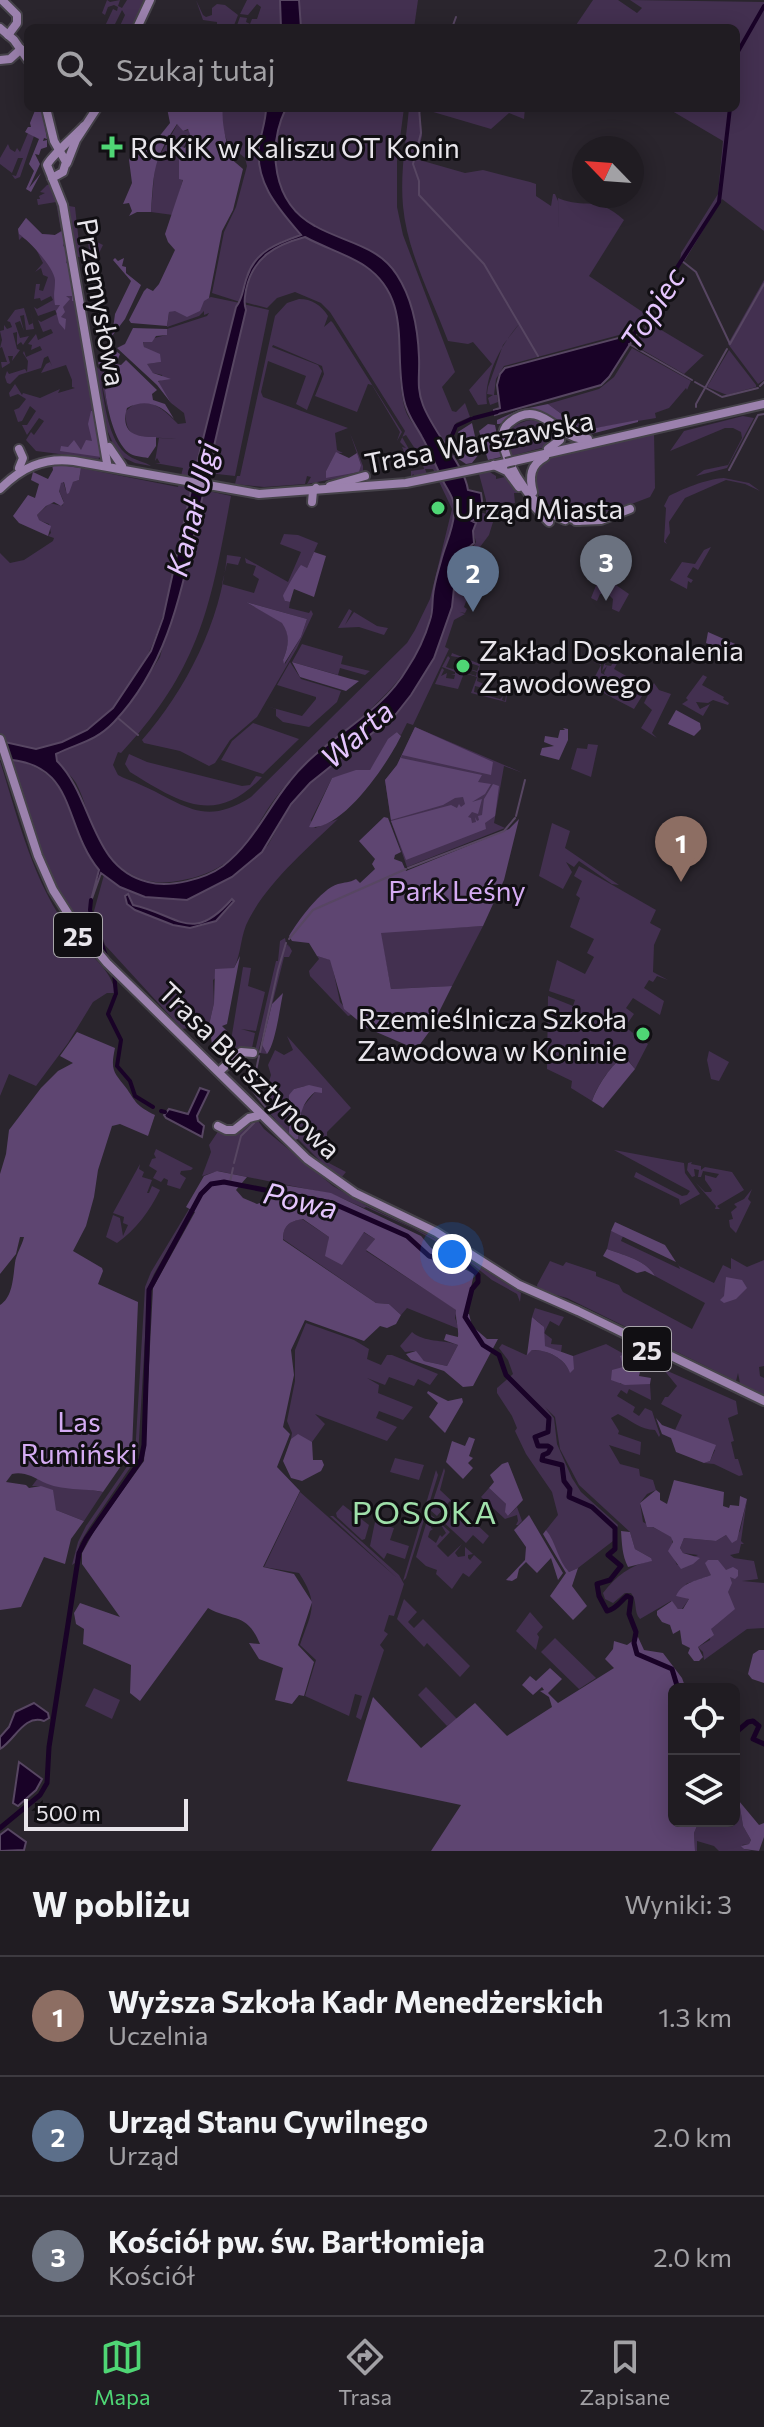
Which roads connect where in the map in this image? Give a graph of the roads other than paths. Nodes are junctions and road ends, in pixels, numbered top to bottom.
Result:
1 (2, 0) edge
2 (150, 0) edge
3 (139, 24) edge
4 (4, 32) edge
5 (21, 49) junction
6 (24, 54) edge
7 (0, 60) edge
8 (47, 112) edge
9 (94, 112) edge
10 (84, 126) junction
11 (50, 127) junction
12 (60, 151) junction
13 (49, 162) junction
14 (61, 171) junction
15 (63, 205) junction
16 (764, 401) edge
17 (588, 439) junction
18 (19, 449) dead end
19 (107, 450) junction
20 (552, 450) junction
21 (104, 464) junction
22 (493, 465) junction
23 (122, 466) junction
24 (19, 468) junction
25 (365, 476) dead end
26 (173, 478) junction
27 (391, 483) junction
28 (330, 486) junction
29 (0, 487) edge
30 (315, 489) junction
31 (533, 492) junction
32 (312, 502) dead end
33 (532, 503) junction
34 (630, 509) dead end
35 (565, 520) junction
36 (579, 521) junction
37 (549, 522) dead end
38 (0, 739) edge
39 (0, 750) edge
40 (253, 1053) dead end
41 (196, 1054) junction
42 (217, 1068) junction
43 (236, 1093) junction
44 (253, 1117) junction
45 (218, 1126) dead end
46 (764, 1403) edge

1 - 4 main road
2 - 3 main road
4 - 5 main road
5 - 6 main road
5 - 7 main road
8 - 11 main road
9 - 10 main road
10 - 12 main road
10 - 14 main road
11 - 12 main road
11 - 13 main road
12 - 13 main road
12 - 14 main road
13 - 14 main road
13 - 14 main road
14 - 15 main road, Przemysłowa
14 - 15 main road, Przemysłowa
15 - 19 main road, Przemysłowa
16 - 17 main road, Trasa Warszawska
16 - 20 main road, Trasa Warszawska
17 - 20 main road, Trasa Warszawska
17 - 35 main road
18 - 24 main road
19 - 21 main road
19 - 23 main road
20 - 22 main road, Trasa Warszawska
20 - 31 main road
20 - 31 main road
21 - 23 main road, Trasa Warszawska
21 - 24 main road
21 - 26 main road, Trasa Warszawska
21 - 29 main road
22 - 27 main road, Trasa Warszawska
22 - 33 main road
23 - 26 main road, Trasa Warszawska
24 - 29 main road
25 - 28 main road
26 - 30 main road, Trasa Warszawska
27 - 28 main road, Trasa Warszawska
27 - 30 main road, Trasa Warszawska
28 - 30 main road, Trasa Warszawska
30 - 32 main road
31 - 36 main road
33 - 35 main road
33 - 37 main road
34 - 36 main road
35 - 36 main road
38 - 41 main road, Trasa Bursztynowa / 25
39 - 41 main road, Trasa Bursztynowa / 25
40 - 42 main road
41 - 42 main road, Trasa Bursztynowa / 25
41 - 43 main road, Trasa Bursztynowa / 25
42 - 43 main road, Trasa Bursztynowa / 25
43 - 44 main road, Trasa Bursztynowa / 25
43 - 46 main road, Trasa Bursztynowa / 25
44 - 45 main road
44 - 46 main road, Trasa Bursztynowa / 25

